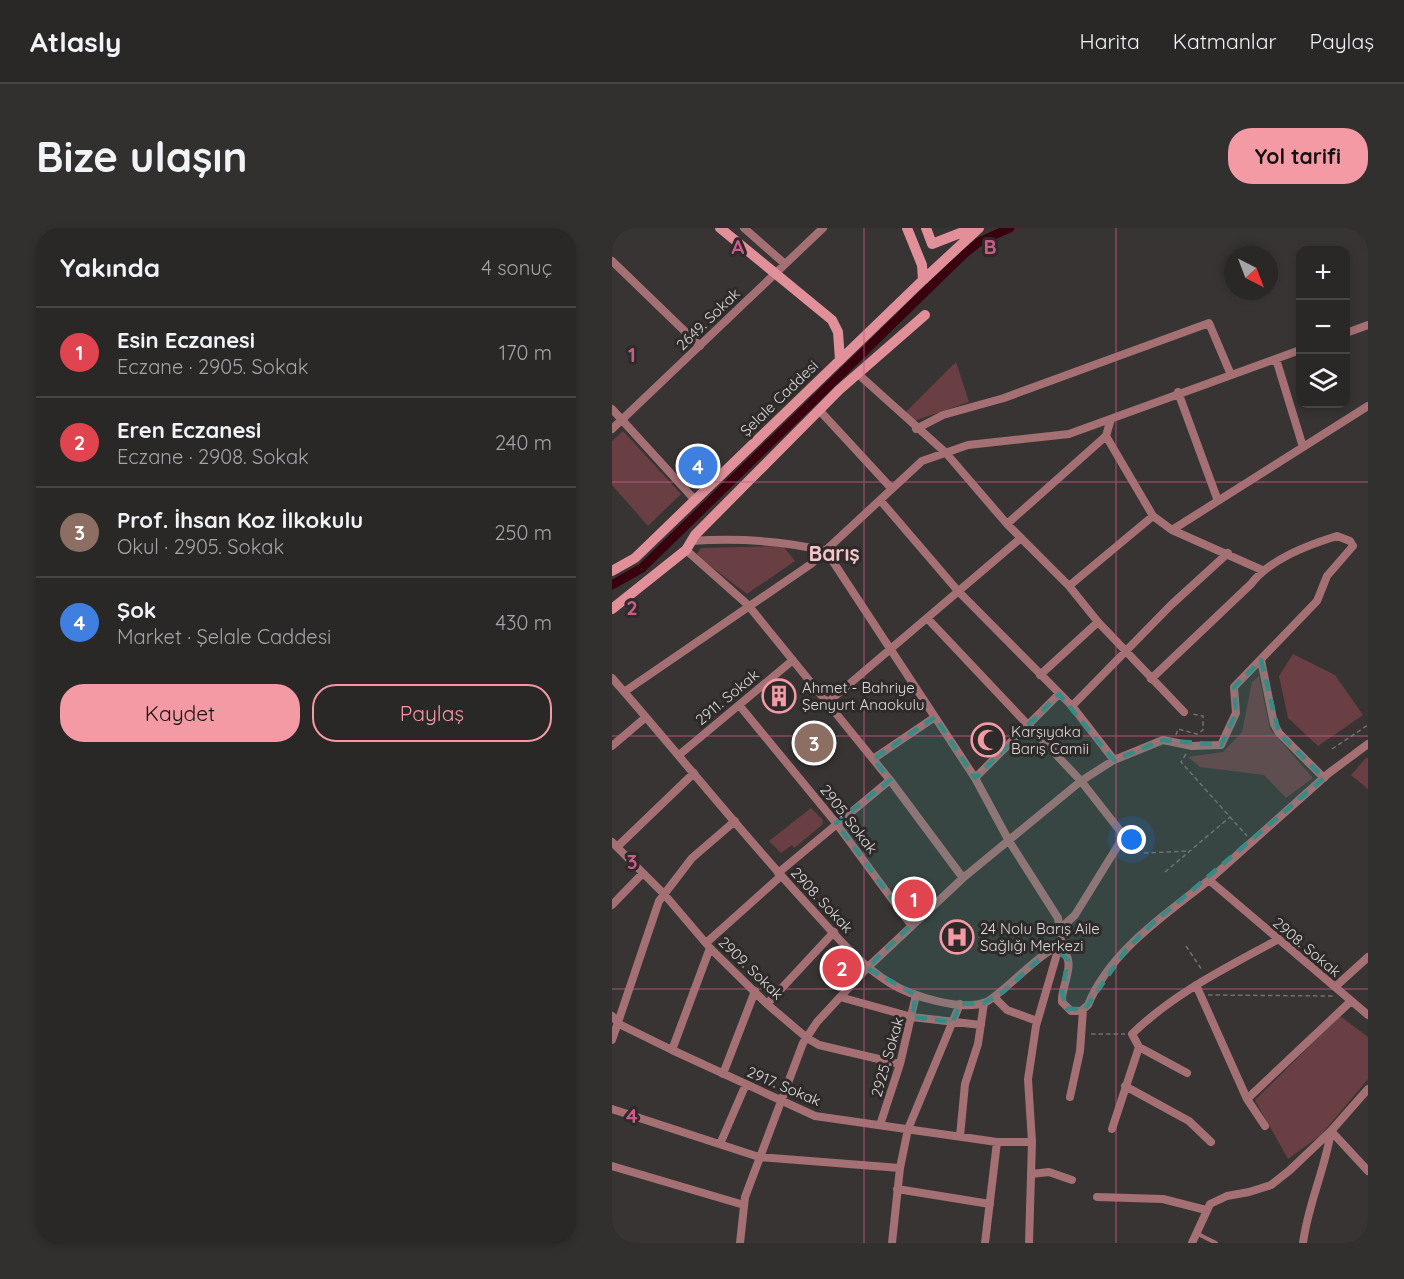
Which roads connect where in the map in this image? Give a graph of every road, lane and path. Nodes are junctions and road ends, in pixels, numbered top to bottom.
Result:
1 (720, 228) edge
2 (744, 228) edge
3 (907, 228) edge
4 (926, 228) edge
5 (973, 228) edge
6 (979, 228) edge
7 (819, 229) edge
8 (612, 261) edge
9 (785, 264) junction
10 (776, 273) junction
11 (923, 280) junction
12 (925, 315) dead end
13 (1368, 325) edge
14 (1350, 332) edge
15 (700, 346) junction
16 (1296, 352) edge
17 (1276, 359) junction
18 (840, 360) junction
19 (858, 374) junction
20 (1231, 375) junction
21 (1178, 392) junction
22 (1368, 406) edge
23 (612, 409) edge
24 (820, 411) junction
25 (1111, 419) junction
26 (623, 421) junction
27 (612, 429) edge
28 (916, 429) junction
29 (1106, 436) junction
30 (1303, 447) junction
31 (946, 453) junction
32 (892, 489) junction
33 (695, 500) junction
34 (880, 500) junction
35 (1218, 501) junction
36 (1153, 516) junction
37 (1007, 524) junction
38 (1172, 530) junction
39 (1021, 538) junction
40 (689, 546) junction
41 (826, 550) junction
42 (1228, 553) junction
43 (1262, 570) junction
44 (612, 572) edge
45 (1069, 586) junction
46 (958, 591) junction
47 (748, 605) junction
48 (612, 609) edge
49 (927, 618) junction
50 (1098, 622) junction
51 (891, 649) junction
52 (1127, 652) junction
53 (793, 660) junction
54 (1261, 660) junction
55 (1040, 675) junction
56 (612, 678) edge
57 (1151, 679) junction
58 (624, 692) junction
59 (1059, 694) junction
60 (827, 703) junction
61 (739, 705) junction
62 (1072, 706) junction
63 (1184, 712) joint
64 (646, 717) junction
65 (935, 717) junction
66 (1368, 725) edge
67 (1028, 726) junction
68 (1174, 741) junction
69 (1368, 744) edge
70 (612, 746) edge
71 (1192, 746) junction
72 (1332, 749) dead end
73 (679, 755) junction
74 (873, 759) junction
75 (1114, 760) junction
76 (694, 773) junction
77 (975, 778) junction
78 (1324, 778) junction
79 (890, 780) junction
80 (1081, 781) junction
81 (1231, 816) junction
82 (735, 821) junction
83 (836, 823) junction
84 (1009, 841) junction
85 (1251, 841) junction
86 (615, 844) edge
87 (1191, 851) junction
88 (1144, 852) dead end
89 (1165, 872) dead end
90 (643, 873) junction
91 (780, 874) junction
92 (963, 878) junction
93 (1209, 880) junction
94 (664, 894) junction
95 (612, 904) edge
96 (911, 925) junction
97 (1060, 929) junction
98 (834, 932) junction
99 (1277, 940) junction
100 (708, 946) junction
101 (1186, 946) dead end
102 (1059, 950) junction
103 (1368, 957) edge
104 (867, 968) junction
105 (1207, 978) junction
106 (1196, 985) junction
107 (1335, 987) junction
108 (755, 991) junction
109 (916, 995) junction
110 (1201, 995) junction
111 (994, 997) junction
112 (840, 998) junction
113 (1348, 999) junction
114 (984, 1003) junction
115 (767, 1004) junction
116 (960, 1004) junction
117 (1083, 1010) junction
118 (1368, 1015) edge
119 (612, 1016) edge
120 (912, 1017) junction
121 (1037, 1021) junction
122 (953, 1022) junction
123 (619, 1024) junction
124 (981, 1025) junction
125 (1081, 1034) junction
126 (1132, 1034) junction
127 (807, 1038) junction
128 (612, 1040) edge
129 (1139, 1047) junction
130 (672, 1050) junction
131 (900, 1064) junction
132 (1187, 1073) dead end
133 (723, 1074) junction
134 (746, 1084) junction
135 (1125, 1086) junction
136 (1368, 1089) edge
137 (1070, 1097) dead end
138 (1247, 1099) junction
139 (780, 1100) junction
140 (612, 1109) edge
141 (880, 1125) junction
142 (1265, 1126) dead end
143 (908, 1129) junction
144 (1112, 1129) dead end
145 (1331, 1131) junction
146 (960, 1136) junction
147 (997, 1142) junction
148 (1032, 1142) junction
149 (1211, 1142) dead end
150 (720, 1144) junction
151 (759, 1156) junction
152 (612, 1166) edge
153 (900, 1168) junction
154 (1368, 1171) edge
155 (1031, 1174) junction
156 (1072, 1180) dead end
157 (897, 1189) junction
158 (1097, 1197) dead end
159 (990, 1204) junction
160 (744, 1205) junction
161 (1206, 1210) junction
162 (1196, 1233) junction
163 (740, 1243) edge
164 (891, 1243) edge
165 (985, 1243) edge
166 (1029, 1243) edge
167 (1192, 1243) edge
168 (1216, 1243) edge
169 (1303, 1243) edge

1 - 10 street
2 - 9 street
3 - 11 street
4 - 5 street
6 - 11 street, Şelale Caddesi
7 - 9 street, 2649. Sokak
8 - 15 street
9 - 10 street, 2649. Sokak
10 - 15 street, 2649. Sokak
10 - 18 street
11 - 18 street, Şelale Caddesi
12 - 19 street
13 - 14 street
15 - 26 street, 2649. Sokak
16 - 17 street
17 - 20 street
17 - 30 street
18 - 33 street, Şelale Caddesi
19 - 24 street
19 - 28 street
20 - 21 street
20 - 28 street
21 - 25 street
21 - 35 street
22 - 30 street
23 - 26 street
24 - 32 street
24 - 40 street
25 - 29 street
25 - 31 street
26 - 27 street, 2649. Sokak
26 - 33 street
28 - 31 street
29 - 36 street
29 - 37 street
30 - 35 street
31 - 32 street
31 - 37 street
32 - 34 street
33 - 44 street, Şelale Caddesi
34 - 41 street
34 - 46 street
35 - 38 street
36 - 38 street
36 - 45 street
37 - 39 street
38 - 42 street
39 - 45 street
39 - 46 street
40 - 41 street
40 - 47 street
40 - 48 street
41 - 47 street
41 - 51 street
42 - 43 street
42 - 52 street
43 - 54 street
43 - 57 street
45 - 50 street
46 - 49 street
46 - 55 street
47 - 53 street
47 - 58 street
49 - 51 street
49 - 67 street
50 - 52 street
50 - 55 street
51 - 60 street
51 - 65 street
52 - 57 street
52 - 62 street
53 - 60 street
53 - 61 street, 2911. Sokak
54 - 71 street
54 - 78 street
55 - 59 street
56 - 58 street, 2908. Sokak
57 - 63 street
58 - 64 street, 2908. Sokak
59 - 62 street
59 - 67 street
60 - 74 street
61 - 73 street, 2911. Sokak
61 - 83 street, 2905. Sokak
62 - 75 street
63 - 68 path
64 - 70 street
64 - 73 street, 2908. Sokak
65 - 74 street
65 - 77 street
66 - 72 path
67 - 77 street
67 - 80 street
68 - 71 street
68 - 75 street
69 - 78 street
71 - 81 path
73 - 76 street, 2908. Sokak
74 - 79 street
75 - 80 street
76 - 82 street, 2908. Sokak
76 - 86 street
77 - 84 street
78 - 85 street
79 - 83 street
79 - 92 street
80 - 84 street
80 - 97 street
81 - 85 path
81 - 87 path
82 - 91 street, 2908. Sokak
82 - 94 street
83 - 91 street
83 - 96 street, 2905. Sokak
84 - 92 street
84 - 97 street
85 - 93 street
86 - 90 street, 2909. Sokak
87 - 88 path
87 - 89 path
90 - 94 street, 2909. Sokak
90 - 95 street
91 - 98 street, 2908. Sokak
91 - 100 street
92 - 96 street
93 - 99 street, 2908. Sokak
93 - 117 street
94 - 100 street, 2909. Sokak
94 - 123 street
96 - 104 street
97 - 102 street
98 - 104 street, 2908. Sokak
98 - 115 street
99 - 105 street
99 - 107 street, 2908. Sokak
100 - 108 street, 2909. Sokak
100 - 130 street
101 - 105 path
102 - 111 street, 2908. Sokak
102 - 117 street
102 - 121 street
103 - 107 street
104 - 109 street, 2908. Sokak
104 - 112 street
105 - 106 street
106 - 110 street
106 - 126 street
107 - 113 street, 2908. Sokak
108 - 115 street, 2909. Sokak
108 - 133 street
109 - 116 street, 2908. Sokak
109 - 120 street, 2925. Sokak
110 - 113 path
110 - 138 street
111 - 114 street, 2908. Sokak
111 - 121 street
112 - 120 street
112 - 127 street
113 - 118 street, 2908. Sokak
113 - 138 street
114 - 116 street, 2908. Sokak
114 - 124 street
115 - 127 street, 2909. Sokak
116 - 122 street
117 - 125 street
119 - 123 street, 2917. Sokak
120 - 122 street
120 - 131 street, 2925. Sokak
121 - 148 street
122 - 124 street
122 - 143 street
123 - 128 street
123 - 130 street, 2917. Sokak
124 - 146 street
125 - 126 path
125 - 137 street
126 - 129 street
127 - 131 street, 2909. Sokak
127 - 139 street
129 - 132 street
129 - 135 street
130 - 133 street, 2917. Sokak
131 - 141 street, 2925. Sokak
133 - 134 street, 2917. Sokak
134 - 139 street, 2917. Sokak
134 - 150 street
135 - 144 street
135 - 149 street
136 - 145 street
138 - 142 street
139 - 141 street, 2917. Sokak
139 - 151 street
140 - 150 street
141 - 143 street, 2917. Sokak
143 - 146 street, 2917. Sokak
143 - 153 street
145 - 154 street
145 - 161 street
145 - 169 street
146 - 147 street, 2917. Sokak
147 - 148 street, 2917. Sokak
147 - 159 street
148 - 155 street
150 - 151 street
151 - 153 street
151 - 160 street
152 - 160 street
153 - 157 street
155 - 156 street
155 - 166 street
157 - 159 street
157 - 164 street
158 - 161 street
159 - 165 street
160 - 163 street
161 - 162 street
162 - 167 street
162 - 168 lane

